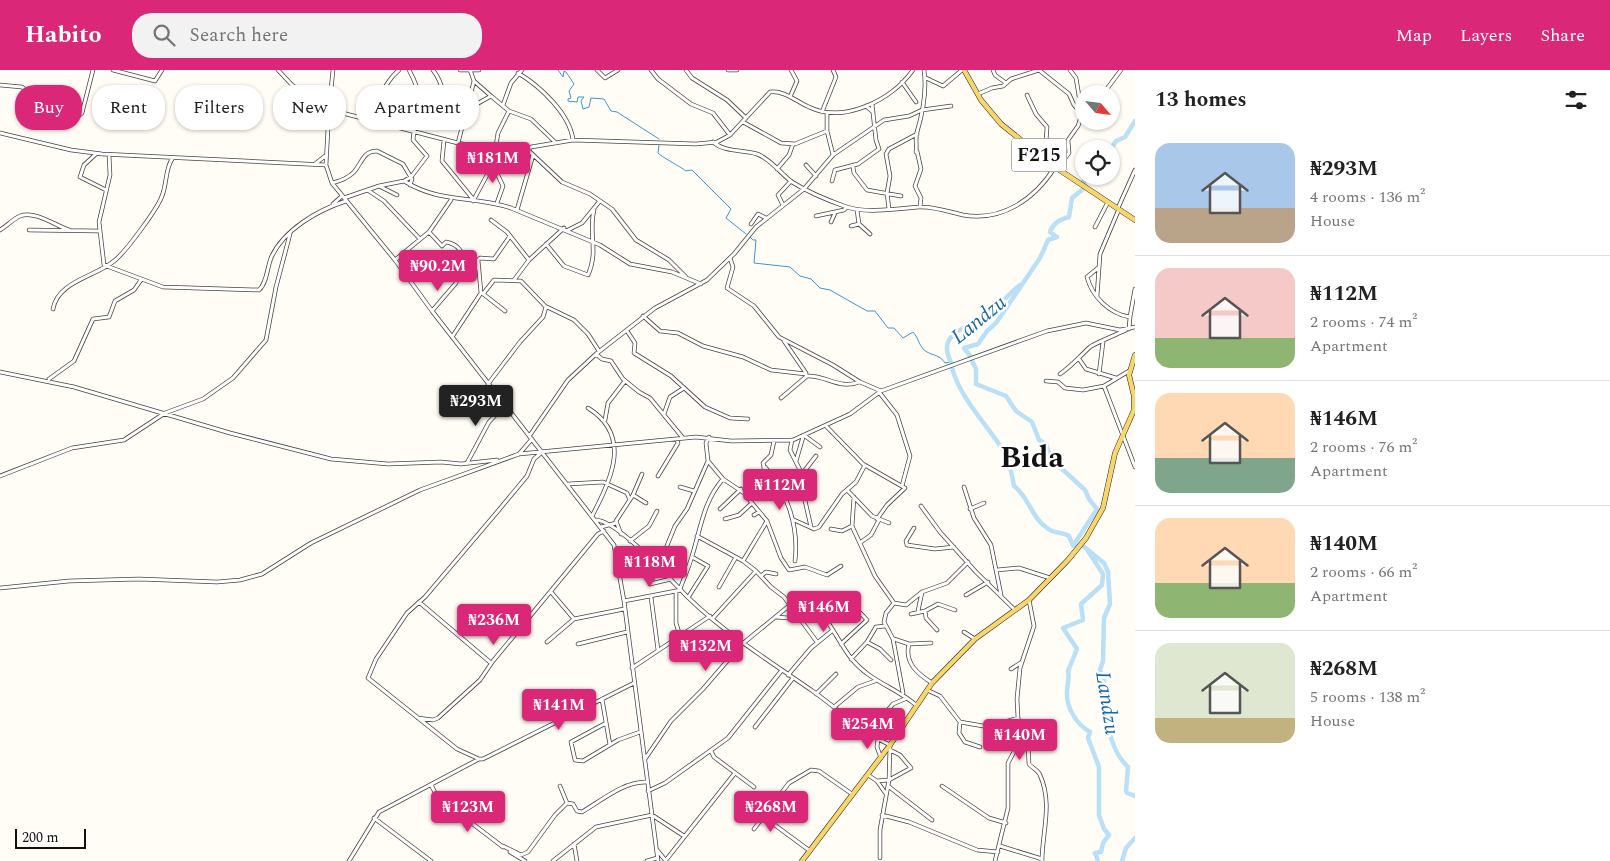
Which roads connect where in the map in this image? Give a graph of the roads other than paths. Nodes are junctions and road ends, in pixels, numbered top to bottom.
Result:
1 (93, 70) edge
2 (113, 70) edge
3 (162, 70) edge
4 (278, 70) edge
5 (333, 70) edge
6 (399, 70) edge
7 (409, 70) edge
8 (433, 70) edge
9 (460, 70) edge
10 (479, 70) edge
11 (522, 70) edge
12 (597, 70) edge
13 (618, 70) edge
14 (651, 70) edge
15 (686, 70) edge
16 (728, 70) edge
17 (737, 70) edge
18 (791, 70) edge
19 (833, 70) edge
20 (913, 70) edge
21 (924, 70) edge
22 (963, 70) edge
23 (993, 70) edge
24 (1070, 70) edge
25 (1121, 70) edge
26 (470, 71) edge
27 (518, 73) junction
28 (925, 77) junction
29 (474, 81) junction
30 (902, 82) junction
31 (1006, 83) junction
32 (0, 85) edge
33 (292, 85) edge
34 (331, 85) edge
35 (386, 85) edge
36 (440, 85) edge
37 (473, 85) edge
38 (1077, 85) edge
39 (1110, 85) edge
40 (978, 94) junction
41 (1027, 95) dead end
42 (491, 96) junction
43 (790, 98) junction
44 (916, 102) dead end
45 (479, 103) edge
46 (872, 104) junction
47 (503, 105) junction
48 (866, 106) junction
49 (951, 106) dead end
50 (1075, 107) edge
51 (922, 110) junction
52 (509, 111) junction
53 (873, 112) junction
54 (824, 113) junction
55 (744, 120) junction
56 (874, 126) junction
57 (1075, 129) edge
58 (328, 130) edge
59 (407, 130) edge
60 (461, 130) edge
61 (826, 130) junction
62 (414, 132) junction
63 (0, 133) edge
64 (917, 134) junction
65 (730, 135) junction
66 (444, 140) junction
67 (573, 140) junction
68 (713, 142) junction
69 (458, 143) junction
70 (556, 143) junction
71 (792, 144) junction
72 (880, 147) junction
73 (496, 151) junction
74 (529, 151) junction
75 (327, 153) junction
76 (96, 154) junction
77 (886, 154) junction
78 (109, 155) junction
79 (533, 156) junction
80 (833, 156) junction
81 (172, 158) junction
82 (1045, 160) junction
83 (314, 164) junction
84 (493, 164) junction
85 (806, 164) dead end
86 (326, 165) junction
87 (853, 167) junction
88 (1056, 168) junction
89 (777, 169) junction
90 (1135, 170) edge
91 (816, 176) junction
92 (411, 177) junction
93 (404, 181) junction
94 (791, 181) junction
95 (832, 181) dead end
96 (332, 183) junction
97 (379, 186) junction
98 (410, 186) junction
99 (804, 189) junction
100 (106, 190) junction
101 (368, 191) junction
102 (887, 193) junction
103 (397, 195) dead end
104 (901, 196) dead end
105 (344, 198) junction
106 (452, 200) junction
107 (473, 200) junction
108 (599, 202) junction
109 (1108, 202) junction
110 (497, 204) junction
111 (783, 204) junction
112 (920, 207) junction
113 (846, 208) junction
114 (889, 209) junction
115 (1118, 209) junction
116 (517, 210) junction
117 (594, 210) junction
118 (857, 210) junction
119 (836, 212) junction
120 (816, 216) dead end
121 (766, 218) junction
122 (491, 220) dead end
123 (1135, 220) edge
124 (830, 222) dead end
125 (752, 224) dead end
126 (859, 224) junction
127 (851, 226) dead end
128 (1096, 227) dead end
129 (566, 229) junction
130 (0, 230) edge
131 (29, 230) dead end
132 (70, 230) junction
133 (98, 231) junction
134 (429, 232) junction
135 (290, 234) junction
136 (870, 234) dead end
137 (510, 236) junction
138 (420, 239) junction
139 (593, 241) junction
140 (546, 244) junction
141 (730, 258) junction
142 (395, 260) junction
143 (528, 260) junction
144 (468, 264) junction
145 (106, 267) junction
146 (1098, 268) junction
147 (479, 269) junction
148 (686, 277) junction
149 (141, 280) junction
150 (514, 280) junction
151 (702, 284) junction
152 (1135, 289) edge
153 (482, 293) junction
154 (1096, 296) junction
155 (546, 307) junction
156 (53, 309) dead end
157 (432, 311) junction
158 (505, 311) dead end
159 (643, 316) junction
160 (1130, 317) junction
161 (1135, 327) edge
162 (1128, 329) junction
163 (627, 331) junction
164 (452, 337) junction
165 (783, 340) junction
166 (1103, 342) junction
167 (599, 351) junction
168 (596, 354) junction
169 (1135, 355) edge
170 (1079, 359) junction
171 (1130, 371) junction
172 (0, 372) edge
173 (1060, 374) dead end
174 (1099, 374) junction
175 (807, 375) junction
176 (1117, 379) junction
177 (48, 380) junction
178 (625, 380) junction
179 (1046, 381) dead end
180 (860, 382) junction
181 (488, 384) junction
182 (1104, 386) junction
183 (684, 388) junction
184 (880, 392) junction
185 (781, 398) dead end
186 (505, 405) junction
187 (588, 408) dead end
188 (165, 413) junction
189 (664, 414) junction
190 (748, 419) dead end
191 (604, 420) junction
192 (826, 426) junction
193 (804, 436) junction
194 (1122, 436) junction
195 (531, 437) junction
196 (709, 437) junction
197 (683, 438) junction
198 (677, 439) junction
199 (792, 440) junction
200 (774, 441) junction
201 (615, 445) junction
202 (820, 447) dead end
203 (543, 451) junction
204 (519, 454) junction
205 (816, 456) dead end
206 (499, 460) junction
207 (708, 461) junction
208 (796, 462) junction
209 (467, 463) junction
210 (865, 465) junction
211 (765, 467) junction
212 (1135, 467) edge
213 (642, 474) dead end
214 (802, 474) junction
215 (0, 476) edge
216 (658, 476) dead end
217 (723, 479) junction
218 (568, 484) junction
219 (608, 485) junction
220 (902, 486) junction
221 (680, 487) dead end
222 (964, 487) dead end
223 (741, 489) junction
224 (848, 490) junction
225 (694, 491) junction
226 (748, 495) junction
227 (631, 497) junction
228 (854, 497) junction
229 (752, 503) junction
230 (984, 503) dead end
231 (646, 504) dead end
232 (921, 506) dead end
233 (720, 509) dead end
234 (970, 509) junction
235 (657, 511) dead end
236 (759, 512) junction
237 (754, 515) dead end
238 (592, 516) junction
239 (725, 519) dead end
240 (595, 520) junction
241 (794, 520) junction
242 (878, 520) junction
243 (767, 521) junction
244 (616, 522) junction
245 (889, 523) dead end
246 (608, 525) junction
247 (852, 526) junction
248 (811, 527) junction
249 (601, 528) junction
250 (914, 528) dead end
251 (831, 529) dead end
252 (604, 532) junction
253 (622, 534) junction
254 (696, 536) junction
255 (630, 541) junction
256 (861, 542) junction
257 (955, 547) junction
258 (692, 556) junction
259 (736, 557) junction
260 (795, 560) dead end
261 (743, 561) junction
262 (968, 562) junction
263 (657, 563) junction
264 (841, 566) dead end
265 (998, 570) junction
266 (756, 571) junction
267 (638, 572) dead end
268 (776, 574) dead end
269 (761, 576) junction
270 (671, 579) junction
271 (1050, 579) junction
272 (988, 582) junction
273 (719, 587) dead end
274 (0, 588) edge
275 (680, 590) junction
276 (551, 592) junction
277 (676, 592) junction
278 (922, 592) junction
279 (966, 595) dead end
280 (1001, 595) junction
281 (689, 596) junction
282 (652, 597) junction
283 (1028, 600) junction
284 (624, 601) junction
285 (419, 602) junction
286 (894, 603) junction
287 (791, 604) junction
288 (624, 608) junction
289 (955, 610) dead end
290 (1016, 610) junction
291 (918, 611) junction
292 (925, 611) junction
293 (911, 614) dead end
294 (712, 617) junction
295 (776, 617) junction
296 (574, 619) junction
297 (802, 619) junction
298 (828, 623) junction
299 (885, 626) junction
300 (833, 630) junction
301 (937, 630) dead end
302 (627, 632) junction
303 (964, 632) dead end
304 (680, 636) junction
305 (812, 636) junction
306 (893, 639) junction
307 (975, 639) junction
308 (547, 642) dead end
309 (817, 642) junction
310 (867, 642) junction
311 (744, 643) junction
312 (931, 643) dead end
313 (578, 644) dead end
314 (841, 644) junction
315 (909, 644) junction
316 (811, 648) junction
317 (658, 650) junction
318 (851, 659) junction
319 (891, 660) dead end
320 (1022, 661) junction
321 (491, 663) junction
322 (632, 668) junction
323 (1011, 669) dead end
324 (782, 670) junction
325 (836, 674) dead end
326 (788, 675) junction
327 (793, 678) junction
328 (875, 681) junction
329 (634, 683) junction
330 (932, 683) junction
331 (927, 690) junction
332 (816, 694) junction
333 (903, 694) junction
334 (907, 698) junction
335 (602, 699) junction
336 (916, 705) junction
337 (834, 707) junction
338 (418, 718) junction
339 (1018, 718) junction
340 (960, 722) junction
341 (606, 723) junction
342 (755, 727) dead end
343 (640, 732) junction
344 (1025, 732) junction
345 (868, 734) junction
346 (878, 739) junction
347 (610, 745) junction
348 (980, 747) dead end
349 (890, 748) junction
350 (711, 750) junction
351 (881, 758) junction
352 (479, 760) junction
353 (644, 760) junction
354 (735, 773) junction
355 (868, 775) junction
356 (889, 780) junction
357 (878, 781) junction
358 (647, 782) junction
359 (431, 785) junction
360 (560, 786) dead end
361 (888, 786) junction
362 (942, 786) dead end
363 (754, 787) dead end
364 (648, 791) junction
365 (852, 794) junction
366 (886, 794) junction
367 (746, 799) dead end
368 (567, 803) junction
369 (652, 815) junction
370 (882, 815) junction
371 (764, 817) junction
372 (374, 818) junction
373 (932, 820) dead end
374 (1006, 823) junction
375 (754, 829) dead end
376 (684, 836) junction
377 (574, 844) junction
378 (502, 846) junction
379 (1000, 846) junction
380 (656, 849) junction
381 (810, 851) junction
382 (998, 852) junction
383 (657, 860) edge
384 (880, 860) edge
385 (1042, 860) edge
386 (349, 861) edge
387 (431, 861) edge
388 (525, 861) edge
389 (553, 861) edge
390 (578, 861) edge
391 (647, 861) edge
392 (666, 861) edge
393 (802, 861) edge
394 (995, 861) edge

1 - 32 street
2 - 3 street
4 - 33 street
5 - 34 street
6 - 35 street
7 - 62 street
8 - 36 street
9 - 26 street
10 - 26 street
11 - 27 street
12 - 13 street
14 - 65 street
15 - 55 street
16 - 17 street
18 - 43 street
19 - 54 street
20 - 30 street
21 - 28 street
22 - 28 street
22 - 40 main road, F215
23 - 31 street
24 - 38 street
25 - 39 street
26 - 29 street
27 - 47 street
27 - 67 street
28 - 51 street
29 - 37 street
29 - 42 street
30 - 44 street
30 - 46 street
31 - 40 street
31 - 50 street
40 - 82 main road, F215
41 - 82 street
42 - 45 street
42 - 47 street
43 - 54 street
43 - 55 street
46 - 48 street
46 - 53 street
47 - 52 street
48 - 53 street
48 - 54 street
49 - 51 street
51 - 56 street
51 - 64 street
52 - 70 street
52 - 73 street
53 - 56 street
54 - 61 street
55 - 65 street
55 - 71 street
56 - 72 street
56 - 80 street
57 - 88 street
58 - 75 street
59 - 62 street
60 - 69 street
61 - 71 street
61 - 80 street
62 - 66 street
62 - 92 street
63 - 76 street
64 - 77 street
64 - 112 street
65 - 68 street
66 - 69 street
66 - 107 street
67 - 68 street
67 - 70 street
68 - 89 street
69 - 73 street
70 - 74 street
71 - 89 street
72 - 77 street
72 - 87 street
73 - 74 street
73 - 84 street
74 - 79 street
75 - 83 street
75 - 86 street
76 - 78 street
76 - 100 street
77 - 102 street
78 - 81 street
78 - 100 street
79 - 108 street
79 - 116 street
80 - 91 street
81 - 83 street
81 - 145 street
82 - 88 main road, F215
83 - 86 street
84 - 107 street
84 - 110 street
85 - 91 street
86 - 96 street
87 - 95 street
87 - 102 street
88 - 109 main road, F215
88 - 112 street
89 - 94 street
90 - 115 street
91 - 99 street
92 - 93 street
92 - 96 street
92 - 98 street
93 - 97 street
93 - 98 street
94 - 99 street
94 - 111 street
96 - 105 street
97 - 101 street
97 - 103 street
98 - 106 street
99 - 111 street
99 - 113 street
100 - 133 street
101 - 105 street
101 - 138 street
102 - 104 street
102 - 114 street
105 - 135 street
105 - 142 street
106 - 107 street
106 - 134 street
107 - 110 street
108 - 117 street
108 - 148 street
109 - 115 main road, F215
109 - 128 street
110 - 116 street
111 - 121 street
112 - 114 street
113 - 118 street
113 - 119 street
114 - 118 street
115 - 123 main road, F215
115 - 146 street
116 - 129 street
117 - 129 street
117 - 139 street
118 - 126 street
119 - 120 street
119 - 124 street
121 - 125 street
121 - 141 street
122 - 137 street
126 - 127 street
126 - 136 street
129 - 139 street
129 - 140 street
130 - 132 street
131 - 132 street
132 - 133 street
133 - 145 street
134 - 138 street
134 - 144 street
135 - 149 street
135 - 188 street
137 - 143 street
137 - 147 street
138 - 142 street
139 - 140 street
139 - 148 street
140 - 143 street
141 - 151 street
141 - 165 street
142 - 157 street
143 - 150 street
144 - 147 street
144 - 157 street
145 - 149 street
145 - 156 street
146 - 154 street
146 - 154 street
147 - 153 street
148 - 151 street
149 - 177 street
150 - 153 street
150 - 155 street
151 - 159 street
152 - 160 street
153 - 158 street
153 - 164 street
154 - 160 street
155 - 167 street
155 - 181 street
157 - 164 street
159 - 163 street
159 - 175 street
160 - 162 street
161 - 162 street
162 - 166 street
162 - 184 street
163 - 167 street
163 - 183 street
164 - 181 street
165 - 175 street
165 - 180 street
166 - 170 street
166 - 174 street
167 - 168 street
168 - 178 street
168 - 195 street
169 - 171 main road
170 - 173 street
170 - 174 street
171 - 176 street
171 - 194 main road
172 - 177 street
174 - 176 street
175 - 180 street
175 - 185 street
176 - 182 street
177 - 188 street
178 - 189 street
178 - 191 street
179 - 182 street
180 - 184 street
181 - 186 street
182 - 194 street
183 - 189 street
183 - 190 street
184 - 192 street
184 - 220 street
186 - 195 street
186 - 209 street
187 - 191 street
188 - 209 street
188 - 215 street
189 - 197 street
191 - 201 street
192 - 193 street
192 - 210 street
193 - 199 street
193 - 202 street
193 - 208 street
194 - 212 street
194 - 271 main road
195 - 203 street
195 - 204 street
196 - 197 street
196 - 200 street
196 - 207 street
197 - 198 street
198 - 201 street
198 - 216 street
199 - 200 street
199 - 208 street
200 - 211 street
201 - 203 street
201 - 219 street
203 - 204 street
203 - 218 street
203 - 285 street
204 - 206 street
205 - 214 street
206 - 209 street
206 - 274 street
207 - 217 street
207 - 225 street
208 - 214 street
210 - 220 street
210 - 224 street
211 - 226 street
211 - 241 street
213 - 227 street
214 - 248 street
217 - 223 street
217 - 254 street
218 - 219 street
218 - 238 street
219 - 227 street
219 - 238 street
220 - 242 street
221 - 225 street
222 - 234 street
223 - 226 street
223 - 233 street
224 - 228 street
224 - 248 street
225 - 263 street
226 - 229 street
227 - 231 street
227 - 244 street
228 - 242 street
228 - 247 street
229 - 236 street
229 - 239 street
230 - 234 street
232 - 257 street
234 - 265 street
235 - 255 street
236 - 237 street
236 - 243 street
238 - 240 street
240 - 246 street
240 - 249 street
241 - 248 street
241 - 260 street
242 - 245 street
242 - 256 street
243 - 261 street
243 - 264 street
244 - 246 street
244 - 253 street
246 - 249 street
246 - 253 street
247 - 251 street
247 - 256 street
249 - 252 street
250 - 257 street
252 - 276 street
252 - 284 street
253 - 255 street
254 - 258 street
254 - 259 street
255 - 263 street
256 - 286 street
257 - 262 street
258 - 275 street
258 - 281 street
259 - 261 street
259 - 273 street
261 - 266 street
262 - 272 street
262 - 278 street
263 - 270 street
265 - 271 street
265 - 280 street
266 - 269 street
266 - 294 street
267 - 270 street
268 - 269 street
269 - 287 street
270 - 275 street
271 - 283 main road
272 - 279 street
272 - 280 street
275 - 277 street
275 - 281 street
276 - 296 street
276 - 321 street
277 - 282 street
277 - 304 street
278 - 286 street
278 - 291 street
280 - 290 street
281 - 294 street
282 - 284 street
282 - 317 street
283 - 290 main road
283 - 320 street
284 - 288 street
285 - 321 street
285 - 338 street
286 - 299 street
287 - 295 street
287 - 297 street
287 - 298 street
288 - 296 street
288 - 302 street
289 - 292 street
290 - 307 main road
291 - 292 street
291 - 293 street
292 - 301 street
294 - 304 street
294 - 311 street
295 - 297 street
295 - 311 street
296 - 308 street
297 - 305 street
298 - 300 street
298 - 314 street
299 - 306 street
299 - 310 street
300 - 309 street
300 - 314 street
302 - 313 street
302 - 322 street
303 - 307 street
304 - 317 street
305 - 309 street
305 - 316 street
306 - 315 street
306 - 333 street
307 - 330 main road
309 - 316 street
310 - 318 street
310 - 319 street
311 - 324 street
311 - 353 street
312 - 315 street
314 - 318 street
315 - 330 street
316 - 326 street
317 - 322 street
318 - 328 street
320 - 323 street
320 - 339 street
321 - 338 street
322 - 329 street
324 - 326 street
324 - 350 street
325 - 332 street
326 - 327 street
327 - 332 street
327 - 342 street
328 - 333 street
328 - 337 street
329 - 335 street
329 - 343 street
330 - 331 main road
331 - 336 main road
331 - 340 street
332 - 337 street
333 - 334 street
334 - 336 street
334 - 345 street
335 - 341 street
335 - 352 street
336 - 349 main road
337 - 345 street
338 - 352 street
339 - 340 street
339 - 344 street
340 - 348 street
341 - 347 street
341 - 347 street
343 - 347 street
343 - 353 street
344 - 374 street
344 - 385 street
345 - 346 street
346 - 349 street
346 - 351 street
349 - 351 main road
349 - 356 street
349 - 356 street
350 - 354 street
350 - 364 street
351 - 355 main road
352 - 359 street
353 - 358 street
354 - 363 street
354 - 376 street
355 - 357 street
355 - 365 main road
356 - 357 street
356 - 361 street
357 - 366 street
358 - 364 street
358 - 368 street
359 - 372 street
359 - 378 street
360 - 368 street
361 - 366 street
361 - 373 street
362 - 374 street
364 - 369 street
365 - 371 street
365 - 381 main road
366 - 370 street
367 - 371 street
368 - 378 street
369 - 376 street
369 - 377 street
369 - 380 street
370 - 382 street
370 - 384 street
371 - 375 street
371 - 381 street
372 - 386 street
372 - 387 street
374 - 379 street
376 - 392 street
377 - 389 street
377 - 390 street
378 - 388 street
379 - 382 street
379 - 385 street
380 - 383 street
380 - 392 street
381 - 393 main road
382 - 394 street
383 - 391 street

